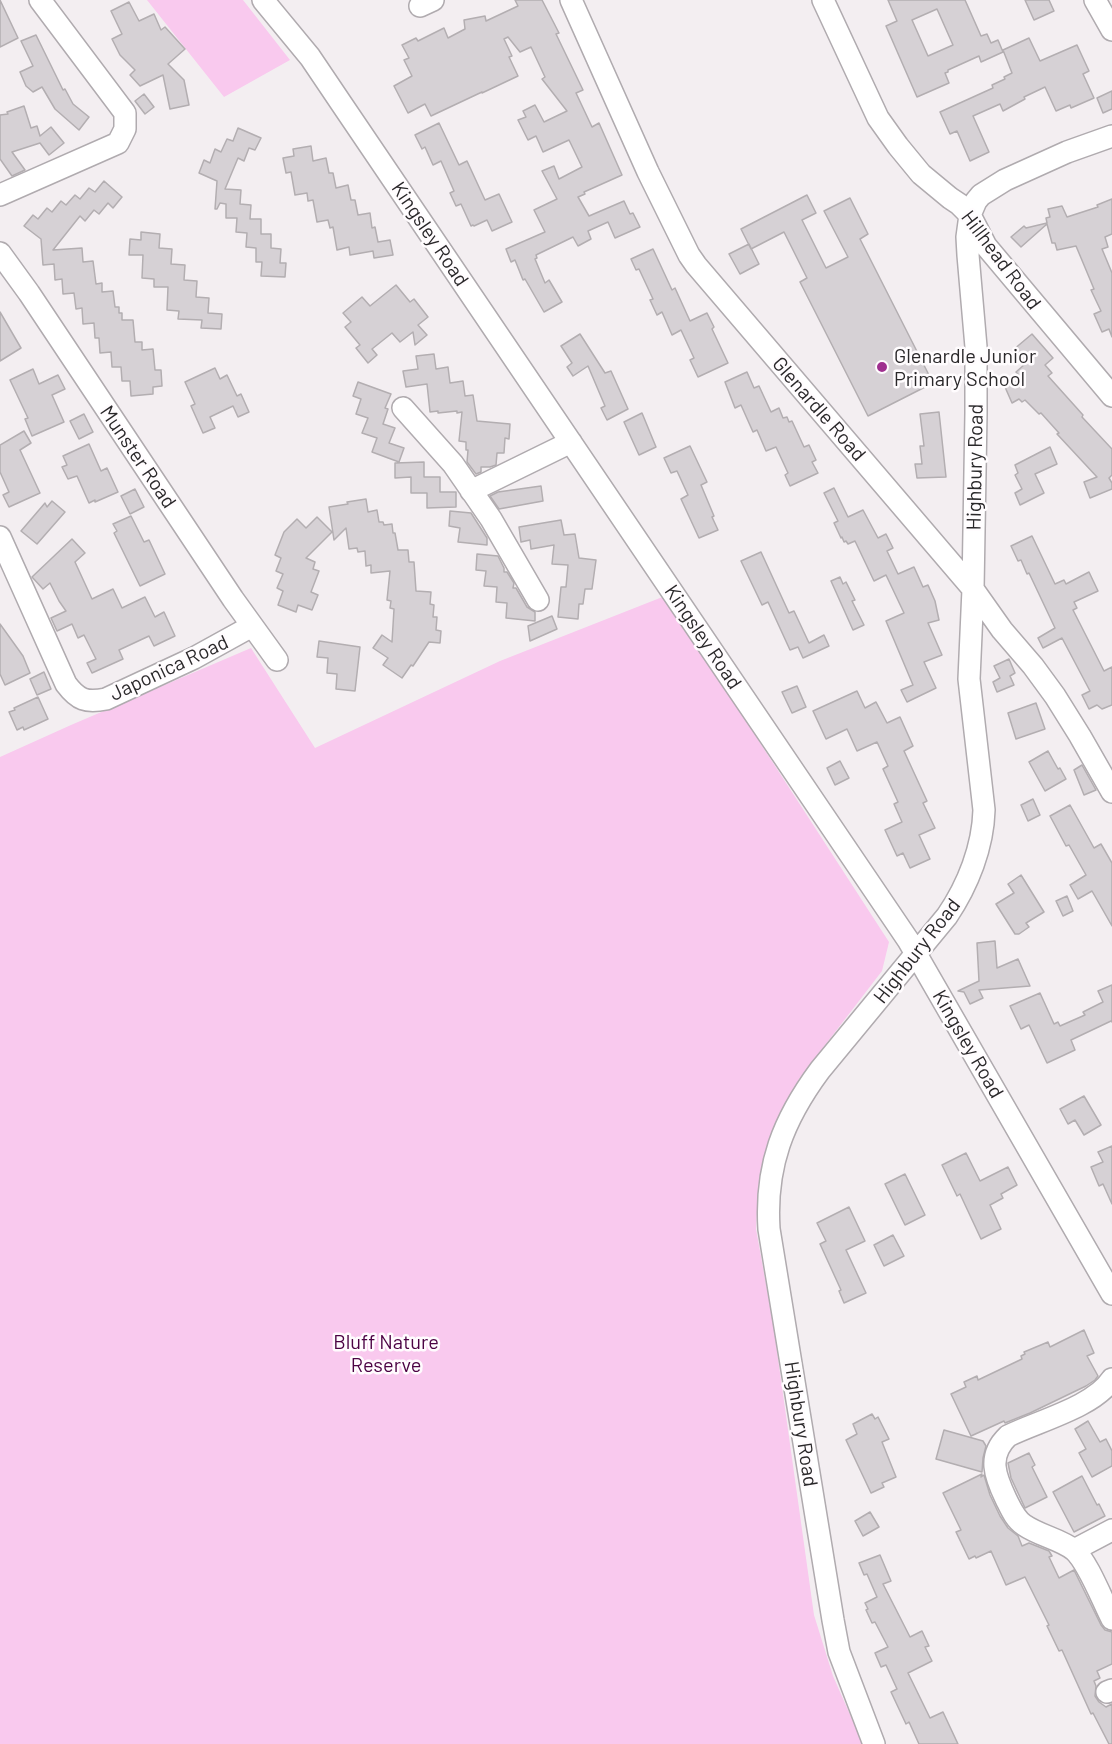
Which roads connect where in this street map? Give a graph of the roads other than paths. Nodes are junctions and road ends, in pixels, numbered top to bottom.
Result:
1 (40, 0) edge
2 (263, 0) edge
3 (571, 0) edge
4 (823, 0) edge
5 (1095, 0) edge
6 (1112, 30) edge
7 (1112, 136) edge
8 (0, 195) edge
9 (970, 215) junction
10 (0, 253) edge
11 (1105, 376) edge
12 (1112, 396) edge
13 (403, 408) dead end
14 (571, 442) junction
15 (471, 491) junction
16 (0, 537) edge
17 (973, 589) junction
18 (538, 600) dead end
19 (252, 626) junction
20 (277, 660) dead end
21 (1112, 792) edge
22 (916, 954) junction
23 (1112, 1294) edge
24 (1112, 1379) edge
25 (1112, 1530) edge
26 (1074, 1550) junction
27 (1112, 1619) edge
28 (874, 1744) edge

1 - 8 street
2 - 14 street, Kingsley Road
3 - 17 street, Glenardle Road
4 - 9 street, Hillhead Road
5 - 6 street
7 - 9 street
9 - 11 street, Hillhead Road
9 - 17 street, Highbury Road
10 - 19 street, Munster Road
11 - 12 street, Hillhead Road
13 - 15 street
14 - 15 street
14 - 22 street, Kingsley Road
15 - 18 street
16 - 19 street, Japonica Road
17 - 21 street, Glenardle Road
17 - 22 street, Highbury Road
19 - 20 street, Munster Road
22 - 23 street, Kingsley Road
22 - 28 street, Highbury Road
24 - 26 street
25 - 26 street
26 - 27 street

